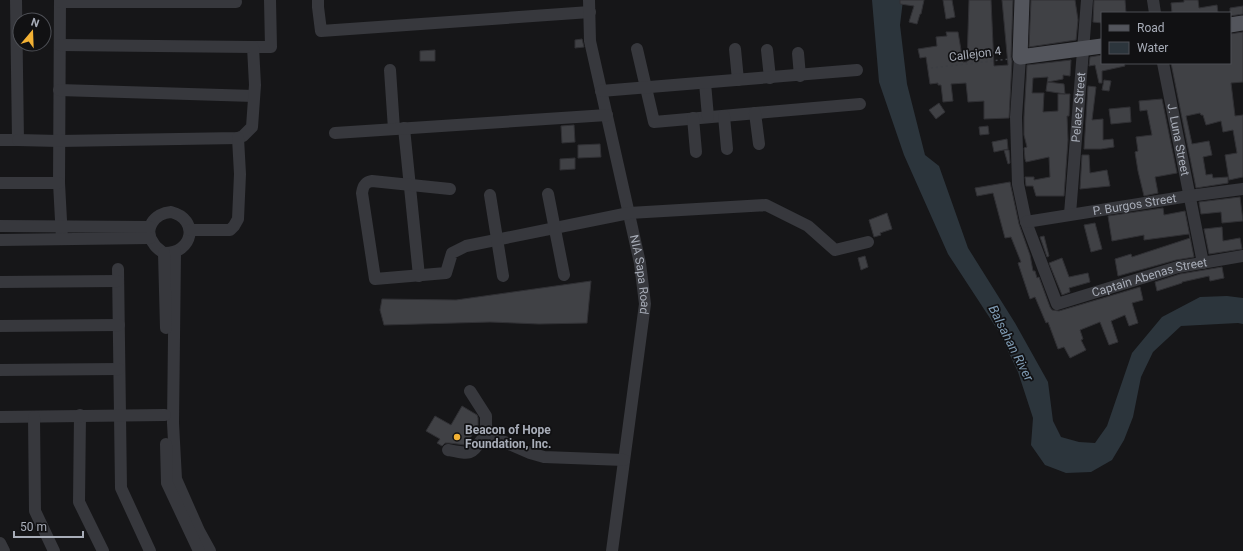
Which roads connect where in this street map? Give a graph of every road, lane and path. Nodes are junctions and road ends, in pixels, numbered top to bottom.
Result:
1 (16, 0) edge
2 (270, 0) edge
3 (318, 0) edge
4 (589, 0) edge
5 (1022, 0) edge
6 (1087, 0) edge
7 (1153, 0) edge
8 (60, 1) edge
9 (103, 1) edge
10 (139, 1) edge
11 (181, 1) edge
12 (229, 1) edge
13 (590, 12) junction
14 (1155, 12) edge
15 (1243, 23) edge
16 (1231, 25) edge
17 (60, 45) junction
18 (1101, 46) edge
19 (253, 47) junction
20 (1083, 48) junction
21 (637, 49) dead end
22 (735, 49) dead end
23 (767, 50) dead end
24 (798, 53) dead end
25 (1020, 57) junction
26 (1163, 64) edge
27 (931, 68) dead end
28 (390, 70) dead end
29 (857, 70) dead end
30 (800, 76) junction
31 (770, 78) junction
32 (738, 80) junction
33 (705, 83) junction
34 (647, 88) junction
35 (59, 90) junction
36 (601, 91) junction
37 (254, 96) junction
38 (860, 104) dead end
39 (756, 113) junction
40 (607, 115) junction
41 (724, 116) junction
42 (708, 117) junction
43 (693, 118) junction
44 (399, 129) junction
45 (335, 133) dead end
46 (238, 138) junction
47 (0, 140) edge
48 (18, 140) junction
49 (59, 141) junction
50 (759, 144) dead end
51 (727, 149) dead end
52 (696, 152) dead end
53 (0, 183) edge
54 (59, 183) junction
55 (411, 185) junction
56 (450, 189) dead end
57 (1243, 189) edge
58 (548, 194) dead end
59 (490, 195) dead end
60 (1189, 196) junction
61 (629, 213) junction
62 (1070, 214) junction
63 (1026, 222) junction
64 (0, 226) edge
65 (61, 226) junction
66 (555, 228) junction
67 (190, 230) junction
68 (150, 233) junction
69 (62, 239) junction
70 (0, 240) edge
71 (497, 241) junction
72 (868, 242) dead end
73 (169, 253) junction
74 (1243, 256) edge
75 (1203, 263) junction
76 (564, 275) dead end
77 (419, 276) junction
78 (503, 276) dead end
79 (0, 282) edge
80 (119, 325) junction
81 (0, 326) edge
82 (119, 369) junction
83 (0, 370) edge
84 (470, 391) dead end
85 (80, 415) junction
86 (120, 415) junction
87 (165, 415) junction
88 (0, 417) edge
89 (34, 417) junction
90 (486, 434) junction
91 (448, 450) dead end
92 (624, 460) junction
93 (0, 543) edge
94 (4, 551) edge
95 (54, 551) edge
96 (103, 551) edge
97 (150, 551) edge
98 (199, 551) edge
99 (210, 551) edge
100 (612, 551) edge

1 - 48 street
2 - 19 street
3 - 13 street
4 - 13 street, NIA Sapa Road
5 - 25 main road
6 - 20 street, Pelaez Street
7 - 14 street
8 - 9 street
8 - 17 street
9 - 10 street
10 - 11 street
11 - 12 street
13 - 36 street, NIA Sapa Road
15 - 16 main road
17 - 19 street
17 - 35 street
18 - 20 main road
19 - 37 street
20 - 25 main road
20 - 62 street, Pelaez Street
21 - 34 street
22 - 32 street
23 - 31 street
24 - 30 street
25 - 27 path, Callejon 4
25 - 63 street
26 - 60 street, J. Luna Street
28 - 44 street
29 - 30 street
30 - 31 street
31 - 32 street
32 - 33 street
33 - 34 street
33 - 42 street
34 - 36 street
34 - 43 street
35 - 37 street
35 - 49 street
36 - 40 street, NIA Sapa Road
37 - 46 street
38 - 39 street
39 - 41 street
39 - 50 street
40 - 44 street
40 - 61 street, NIA Sapa Road
41 - 42 street
41 - 51 street
42 - 43 street
43 - 52 street
44 - 45 street
44 - 55 street
46 - 49 street
46 - 67 street
47 - 48 street
48 - 49 street
49 - 54 street
53 - 54 street
54 - 65 street
55 - 56 street
55 - 77 street
55 - 77 street
57 - 60 street, P. Burgos Street
58 - 66 street
59 - 71 street
60 - 62 street, P. Burgos Street
60 - 75 street, J. Luna Street
61 - 66 street
61 - 72 street
61 - 92 street, NIA Sapa Road
62 - 63 street, P. Burgos Street
63 - 75 street, Captain Abenas Street
64 - 65 street
65 - 68 street
65 - 69 street
66 - 71 street
66 - 76 street
67 - 68 street
67 - 73 street
68 - 69 street
68 - 73 street
69 - 70 street
71 - 77 street
71 - 78 street
73 - 87 street
73 - 99 street
74 - 75 street, Captain Abenas Street
79 - 80 street
80 - 81 street
80 - 82 street
82 - 83 street
82 - 86 street
84 - 90 street
85 - 86 street
85 - 89 street
85 - 96 street
86 - 87 street
86 - 97 street
87 - 98 street
88 - 89 street
89 - 95 street
90 - 91 street
90 - 92 street
92 - 100 street, NIA Sapa Road
93 - 94 street

